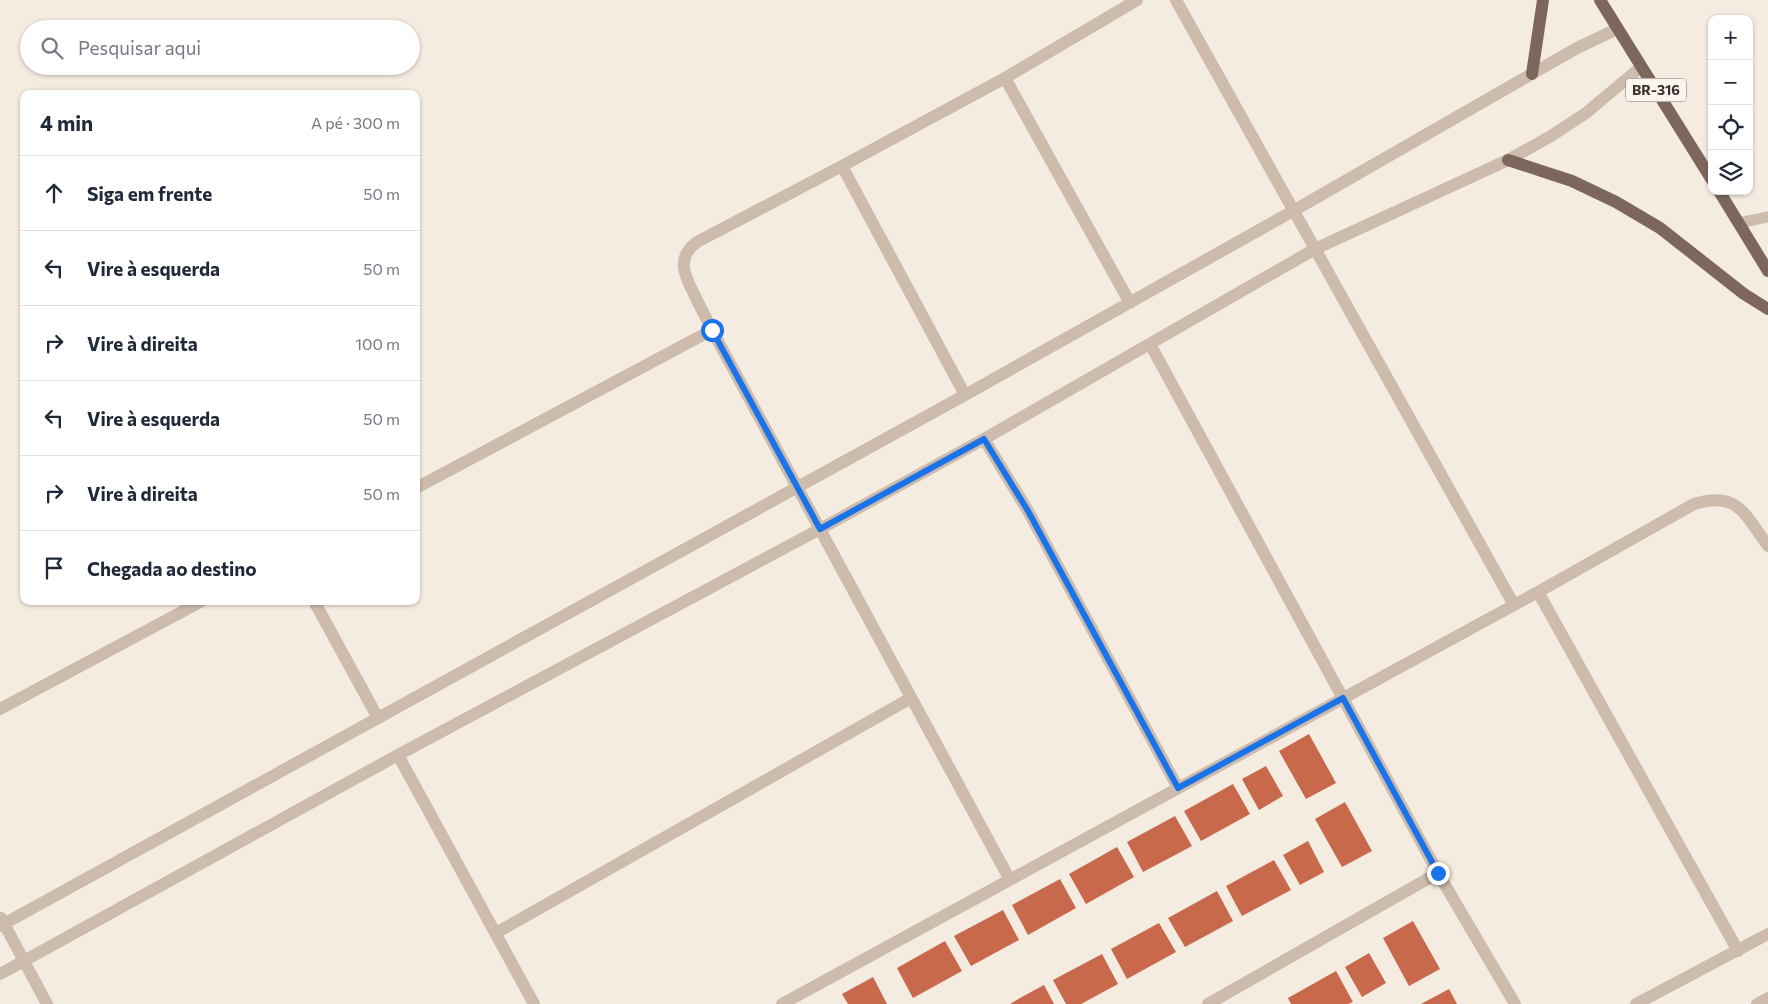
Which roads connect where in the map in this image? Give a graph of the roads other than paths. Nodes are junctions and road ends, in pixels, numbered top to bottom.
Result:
1 (1137, 0) edge
2 (1176, 0) edge
3 (1543, 0) edge
4 (1600, 0) edge
5 (1617, 29) junction
6 (1641, 67) junction
7 (1532, 74) junction
8 (1005, 78) junction
9 (1508, 160) junction
10 (842, 166) junction
11 (1708, 174) edge
12 (1722, 195) edge
13 (1293, 211) junction
14 (1768, 217) edge
15 (1739, 223) junction
16 (1315, 249) junction
17 (1768, 271) edge
18 (1130, 303) junction
19 (1768, 309) edge
20 (712, 330) junction
21 (1150, 344) junction
22 (965, 395) junction
23 (984, 439) junction
24 (420, 486) edge
25 (797, 488) junction
26 (820, 529) junction
27 (1768, 546) edge
28 (1538, 592) junction
29 (195, 605) edge
30 (316, 605) edge
31 (1514, 605) junction
32 (911, 698) junction
33 (1343, 698) junction
34 (0, 709) edge
35 (378, 718) junction
36 (398, 755) junction
37 (1178, 788) junction
38 (1438, 873) junction
39 (1010, 880) junction
40 (1, 922) edge
41 (496, 933) junction
42 (1768, 934) edge
43 (1738, 951) junction
44 (24, 961) junction
45 (0, 974) edge
46 (1768, 998) edge
47 (46, 1004) edge
48 (534, 1004) edge
49 (784, 1004) edge
50 (1208, 1004) edge
51 (1515, 1004) edge
52 (1636, 1004) edge
53 (1757, 1004) edge

1 - 8 street
2 - 13 street
3 - 7 main road
4 - 5 main road, BR-316
5 - 6 main road, BR-316
5 - 7 street
6 - 9 street
6 - 11 main road, BR-316
7 - 13 street
8 - 10 street
8 - 18 street
9 - 16 street
9 - 19 main road
10 - 20 street
10 - 22 street
12 - 15 main road
13 - 16 street
13 - 18 street
14 - 15 lane
15 - 17 main road
16 - 21 street
16 - 31 street
18 - 22 street
20 - 24 street
20 - 25 street
21 - 23 street
21 - 33 street
22 - 25 street
23 - 26 street
23 - 37 street
25 - 26 street
25 - 35 street
26 - 32 street
26 - 36 street
27 - 28 street
28 - 31 street
28 - 43 street
29 - 34 street
30 - 35 street
31 - 33 street
32 - 39 street
32 - 41 street
33 - 37 street
33 - 38 street
35 - 40 street
36 - 41 street
36 - 44 street
37 - 39 street
38 - 50 street
38 - 51 street
39 - 49 street
40 - 44 street
41 - 48 street
42 - 43 street
43 - 52 street
44 - 45 street
44 - 47 street
46 - 53 street

